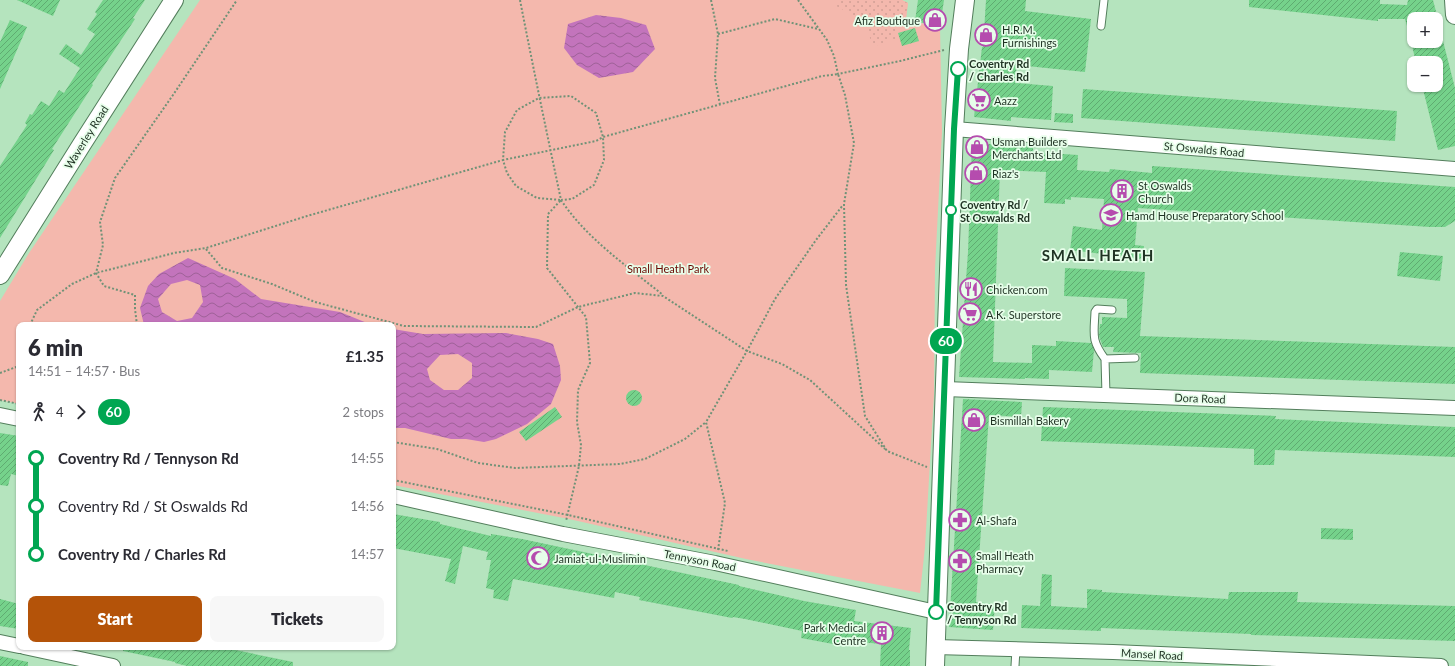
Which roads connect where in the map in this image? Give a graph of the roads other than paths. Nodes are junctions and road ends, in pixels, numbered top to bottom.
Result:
1 (174, 0) edge
2 (965, 0) edge
3 (1104, 0) edge
4 (1454, 0) edge
5 (1455, 15) edge
6 (1101, 26) dead end
7 (954, 129) junction
8 (1455, 169) edge
9 (0, 275) edge
10 (1112, 310) dead end
11 (1135, 358) dead end
12 (1106, 359) junction
13 (944, 389) junction
14 (1106, 395) junction
15 (1455, 408) edge
16 (0, 415) edge
17 (16, 418) edge
18 (396, 497) edge
19 (936, 612) junction
20 (0, 642) edge
21 (16, 645) edge
22 (935, 647) junction
23 (1016, 649) junction
24 (38, 650) edge
25 (113, 666) edge
26 (934, 666) edge
27 (1015, 666) edge
28 (1441, 666) edge

1 - 9 street, Waverley Road
2 - 7 street
3 - 6 lane
4 - 5 street
7 - 8 street, St Oswalds Road
7 - 13 street
10 - 12 lane
11 - 12 lane
12 - 14 lane
13 - 14 street, Dora Road
13 - 19 street
14 - 15 street, Dora Road
16 - 17 street
18 - 19 street, Tennyson Road
19 - 22 street
20 - 21 street
22 - 23 street, Mansel Road
22 - 26 street
23 - 27 lane
23 - 28 street, Mansel Road
24 - 25 street

